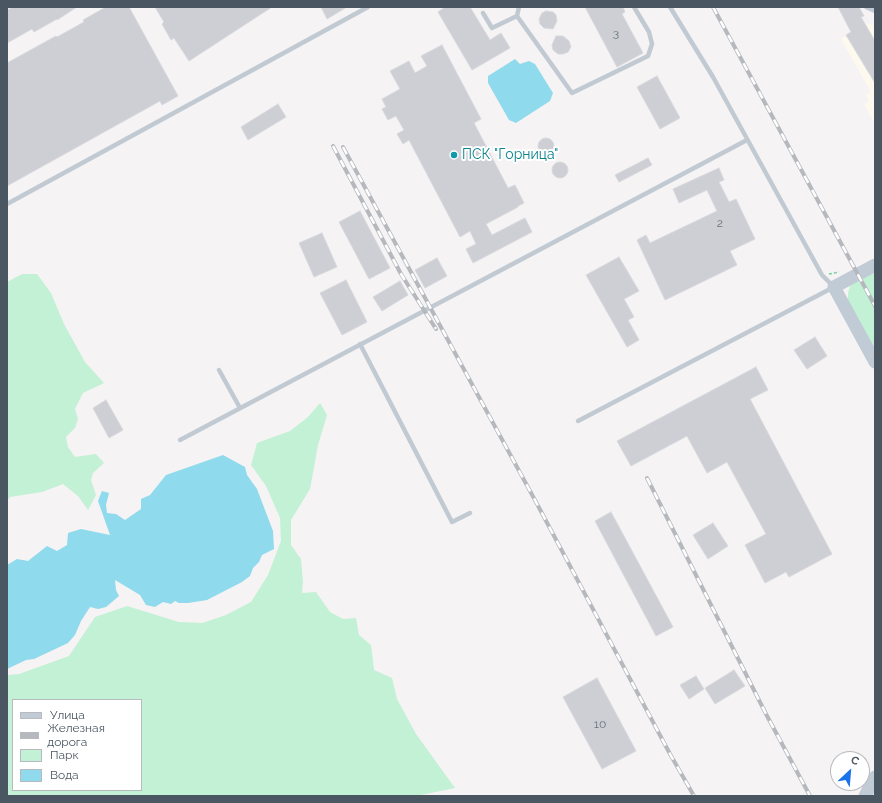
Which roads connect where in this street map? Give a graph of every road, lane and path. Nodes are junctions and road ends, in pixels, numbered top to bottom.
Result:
1 (368, 7) edge
2 (519, 7) edge
3 (634, 7) edge
4 (670, 7) edge
5 (866, 7) edge
6 (875, 11) edge
7 (483, 13) dead end
8 (517, 16) junction
9 (747, 140) junction
10 (7, 204) edge
11 (875, 265) edge
12 (834, 287) junction
13 (360, 344) junction
14 (875, 362) edge
15 (219, 370) dead end
16 (240, 408) junction
17 (578, 421) dead end
18 (180, 440) dead end
19 (470, 513) dead end
20 (875, 777) edge
21 (865, 796) edge

1 - 10 lane
2 - 8 lane
3 - 8 lane
4 - 9 lane
5 - 6 lane
7 - 8 lane
9 - 12 lane
9 - 13 lane
11 - 12 street
12 - 14 street
12 - 17 lane
13 - 16 lane
13 - 19 lane
15 - 16 lane
16 - 18 lane
20 - 21 street

